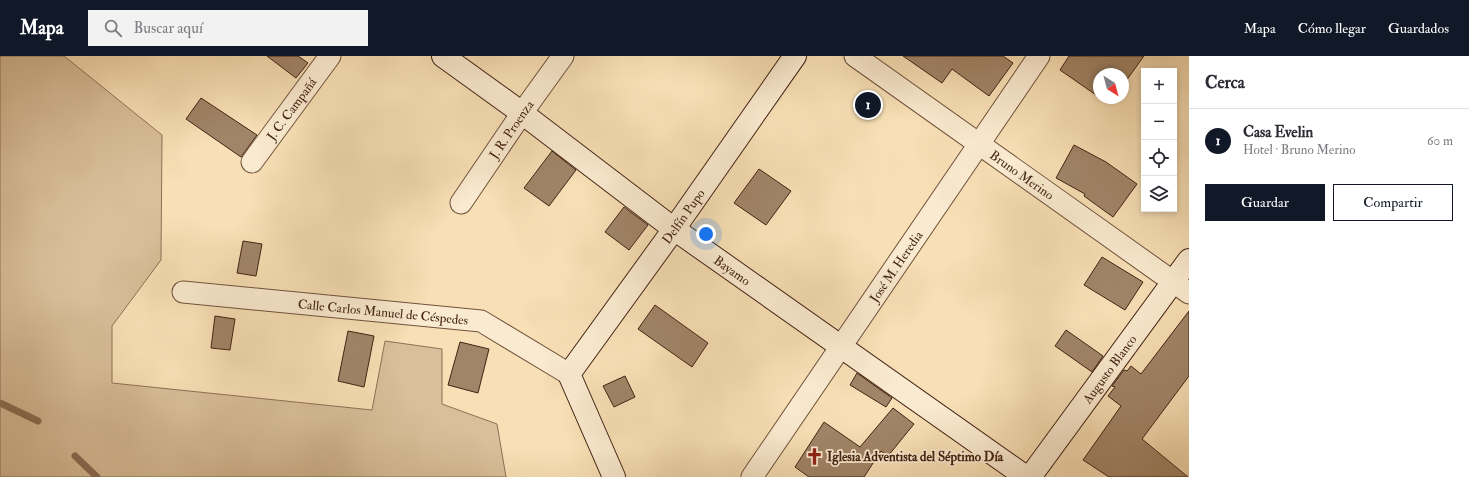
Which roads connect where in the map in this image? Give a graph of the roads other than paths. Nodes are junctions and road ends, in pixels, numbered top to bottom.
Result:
1 (330, 56) edge
2 (443, 56) edge
3 (564, 56) edge
4 (795, 56) edge
5 (855, 56) edge
6 (1039, 56) edge
7 (522, 113) junction
8 (978, 144) junction
9 (252, 162) dead end
10 (461, 203) dead end
11 (674, 229) junction
12 (1189, 260) edge
13 (1181, 288) edge
14 (183, 292) dead end
15 (841, 346) junction
16 (570, 374) junction
17 (614, 477) edge
18 (752, 477) edge
19 (1026, 477) edge
20 (1030, 477) edge

1 - 9 street, J. C. Campañá
2 - 7 street, Bayamo
3 - 7 street, J. R. Proenza
4 - 11 street, Delfín Pupo
5 - 8 street, Bruno Merino
6 - 8 street, José M. Heredia
7 - 10 street, J. R. Proenza
7 - 11 street, Bayamo
8 - 13 street, Bruno Merino
8 - 15 street, José M. Heredia
11 - 15 street, Bayamo
11 - 16 street, Delfín Pupo
12 - 13 street, Augusto Blanco
13 - 20 street, Augusto Blanco
14 - 16 street, Calle Carlos Manuel de Céspedes
15 - 18 street, José M. Heredia
15 - 19 street, Bayamo
16 - 17 street

